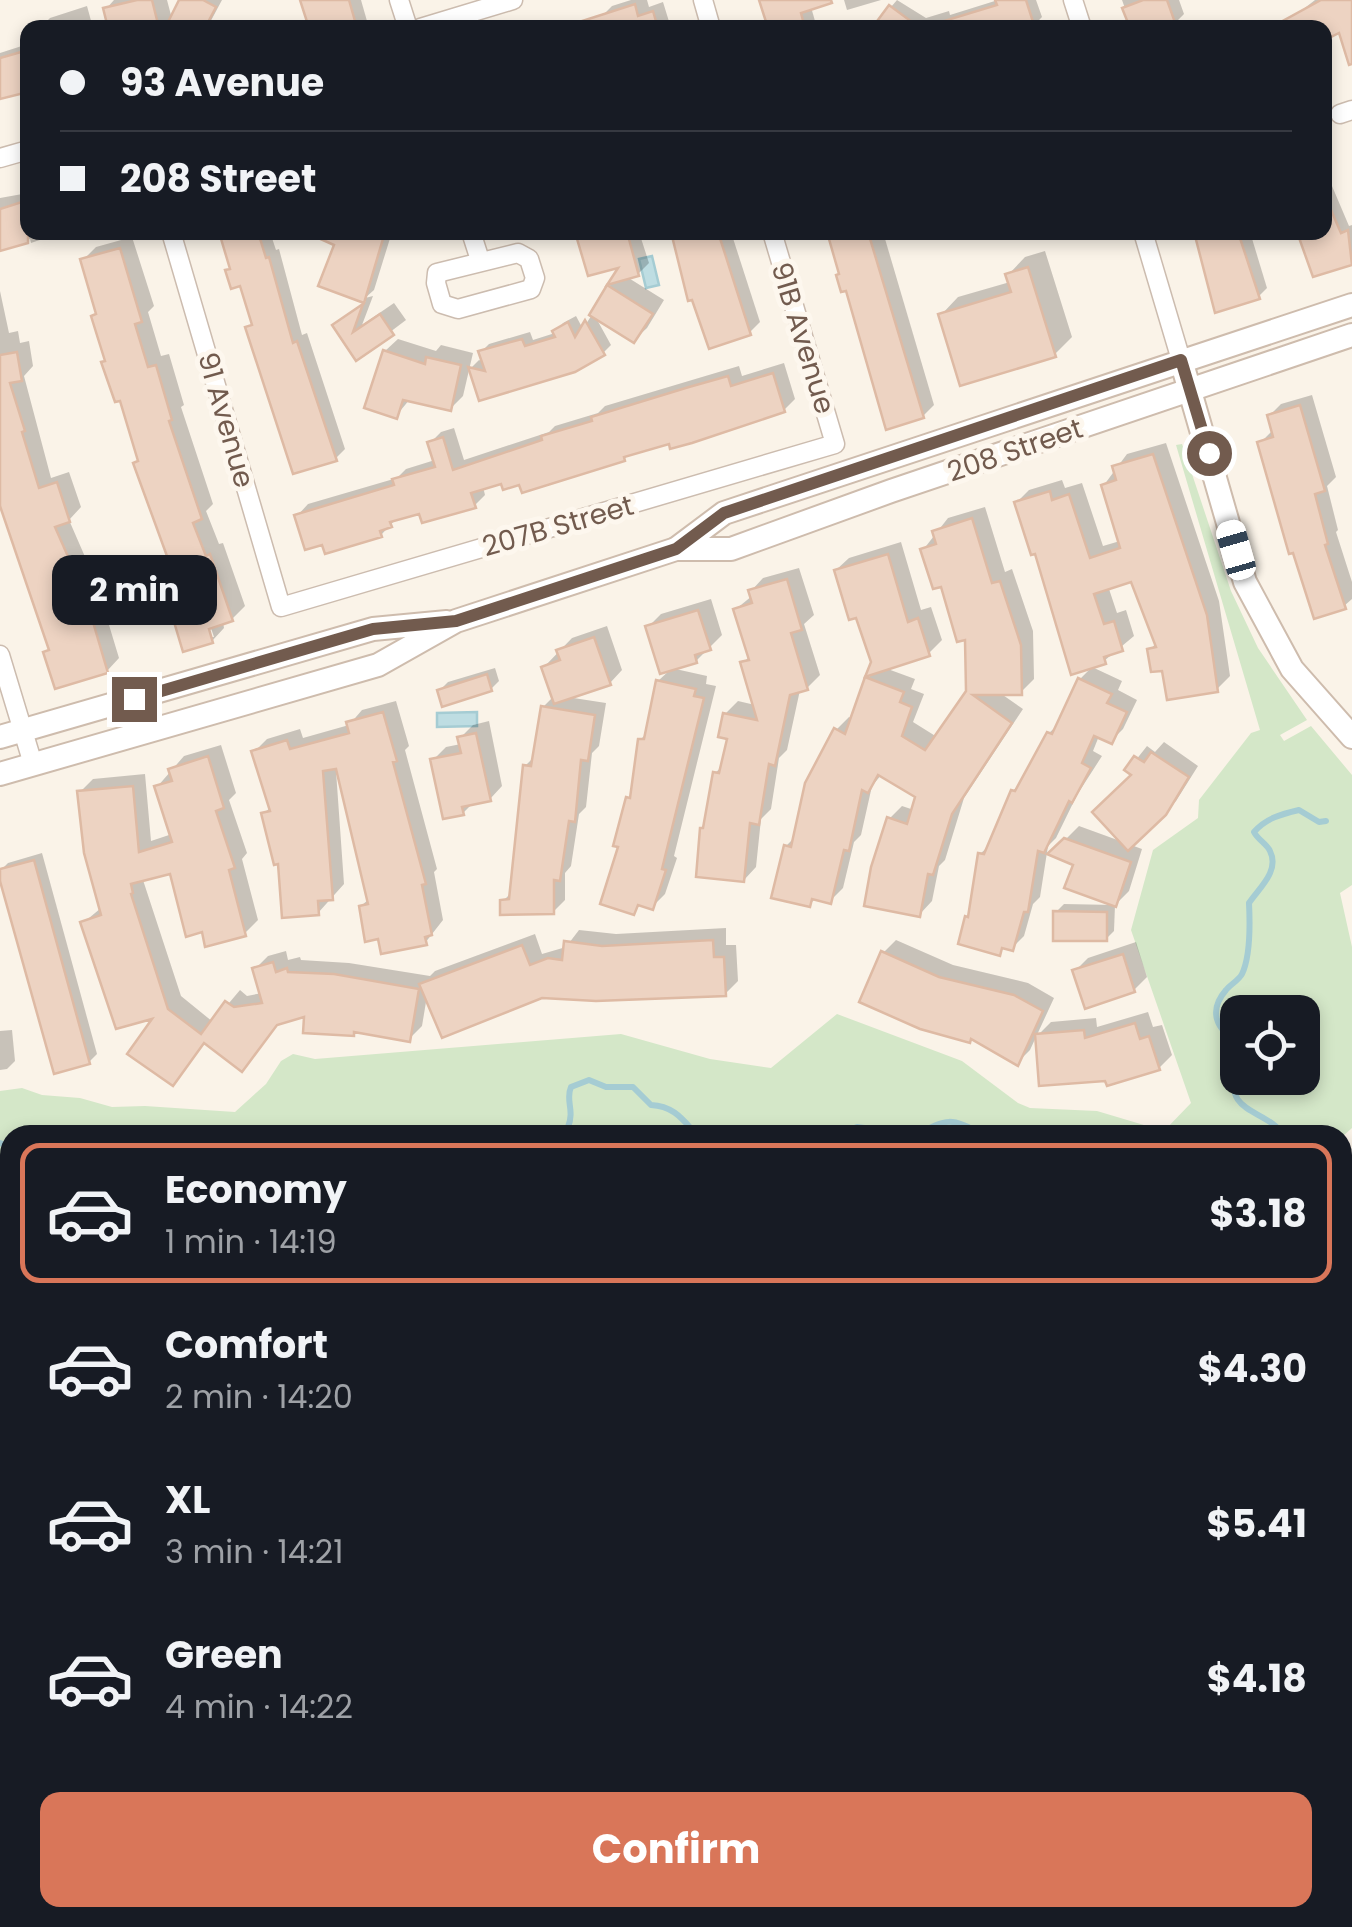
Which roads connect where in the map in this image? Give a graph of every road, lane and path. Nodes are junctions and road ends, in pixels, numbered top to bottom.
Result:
1 (514, 0) edge
2 (447, 20) edge
3 (173, 240) edge
4 (474, 240) edge
5 (774, 240) edge
6 (1145, 240) edge
7 (480, 260) junction
8 (1352, 306) edge
9 (1352, 335) edge
10 (1181, 360) junction
11 (1192, 391) junction
12 (835, 444) joint
13 (676, 549) junction
14 (281, 607) joint
15 (456, 621) junction
16 (0, 655) edge
17 (11, 734) edge
18 (1352, 737) edge
19 (33, 764) junction
20 (0, 774) edge

1 - 2 street
3 - 14 street, 91 Avenue
4 - 7 street
5 - 12 street, 91B Avenue
6 - 10 street
7 - 7 street
8 - 10 main road, 208 Street
9 - 11 main road, 208 Street
10 - 11 main road
10 - 13 main road, 208 Street
11 - 13 main road, 208 Street
11 - 18 main road
12 - 14 street, 207B Street
13 - 15 main road, 208 Street
15 - 17 main road, 208 Street
15 - 19 main road, 208 Street
16 - 17 street
17 - 19 street
19 - 20 main road, 208 Street

